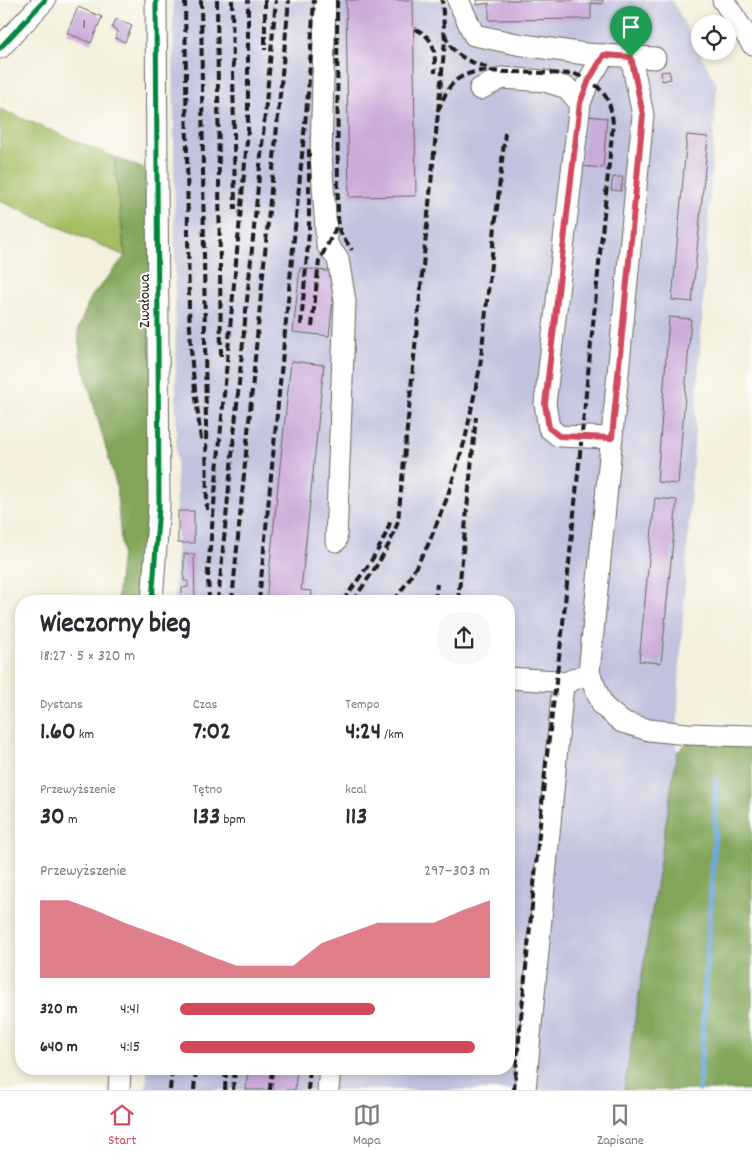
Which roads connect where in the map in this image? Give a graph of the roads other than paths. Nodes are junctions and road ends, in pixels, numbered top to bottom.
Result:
1 (45, 0) edge
2 (156, 0) edge
3 (325, 0) edge
4 (458, 0) edge
5 (722, 0) edge
6 (752, 44) edge
7 (0, 48) edge
8 (604, 55) junction
9 (631, 57) junction
10 (655, 58) dead end
11 (480, 89) dead end
12 (580, 103) junction
13 (612, 438) junction
14 (336, 541) dead end
15 (152, 595) edge
16 (589, 673) junction
17 (515, 678) edge
18 (563, 684) junction
19 (752, 736) edge
20 (120, 1075) edge
21 (329, 1075) edge
22 (119, 1090) edge
23 (328, 1090) edge
24 (525, 1090) edge

1 - 7 street
2 - 15 street, Zwałowa
3 - 14 street
4 - 8 street
5 - 6 street
8 - 9 street
8 - 12 street
9 - 10 street
9 - 13 street
11 - 12 street
12 - 13 street
13 - 16 street
16 - 18 street
16 - 19 street
17 - 18 street
18 - 24 street
20 - 22 street
21 - 23 street

